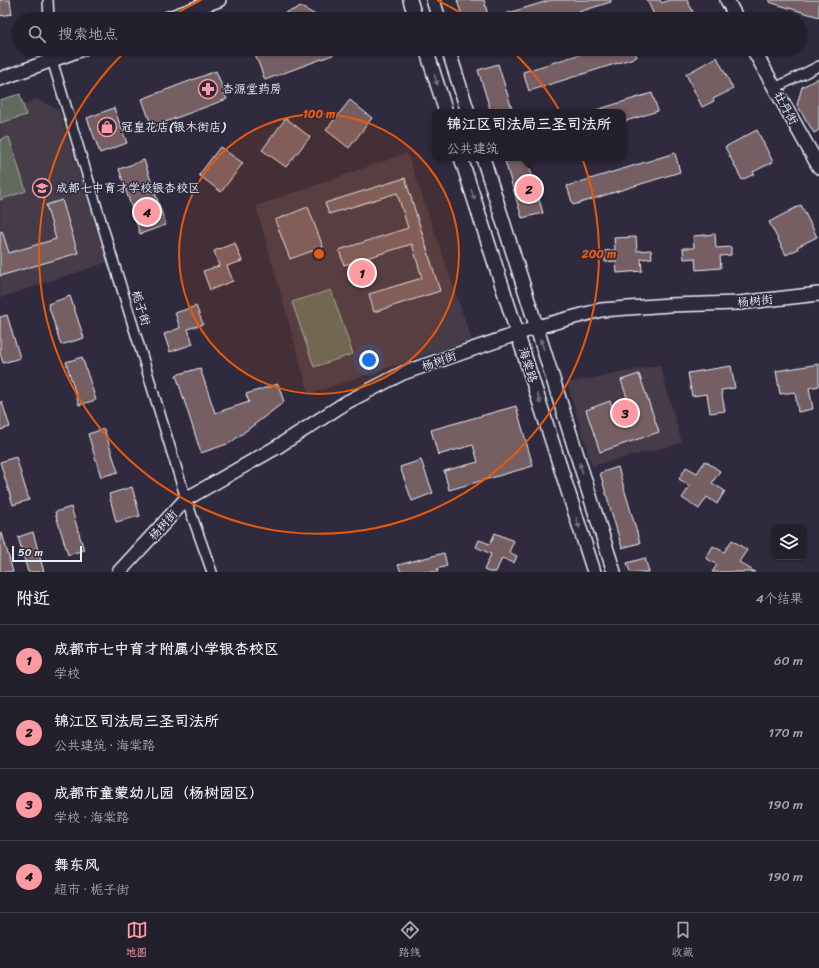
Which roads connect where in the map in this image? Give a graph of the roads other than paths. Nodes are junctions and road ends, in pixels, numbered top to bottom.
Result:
1 (48, 0) edge
2 (219, 0) edge
3 (410, 0) edge
4 (433, 0) edge
5 (727, 0) edge
6 (49, 12) edge
7 (186, 12) edge
8 (414, 12) edge
9 (437, 12) edge
10 (733, 12) edge
11 (50, 56) edge
12 (52, 56) edge
13 (428, 56) edge
14 (450, 56) edge
15 (756, 56) edge
16 (819, 66) edge
17 (0, 79) edge
18 (775, 88) junction
19 (445, 109) edge
20 (467, 109) edge
21 (462, 161) edge
22 (484, 161) edge
23 (819, 167) edge
24 (819, 294) edge
25 (537, 327) junction
26 (518, 334) junction
27 (186, 499) junction
28 (119, 572) edge
29 (212, 572) edge
30 (594, 572) edge
31 (614, 572) edge

1 - 6 street
2 - 7 street
3 - 8 street
4 - 9 street
5 - 10 street
11 - 17 street
12 - 27 street, 栀子街
13 -> 19 street
14 - 20 street
15 - 18 street, 牡丹街
16 - 18 street
18 - 23 street, 牡丹街
21 -> 26 street, 海棠路
22 - 25 street, 海棠路
24 - 25 street, 杨树街
25 - 26 street, 杨树街
31 -> 25 street, 海棠路
26 - 27 street, 杨树街
26 -> 30 street, 海棠路
27 - 28 street, 杨树街
27 - 29 street, 栀子街

